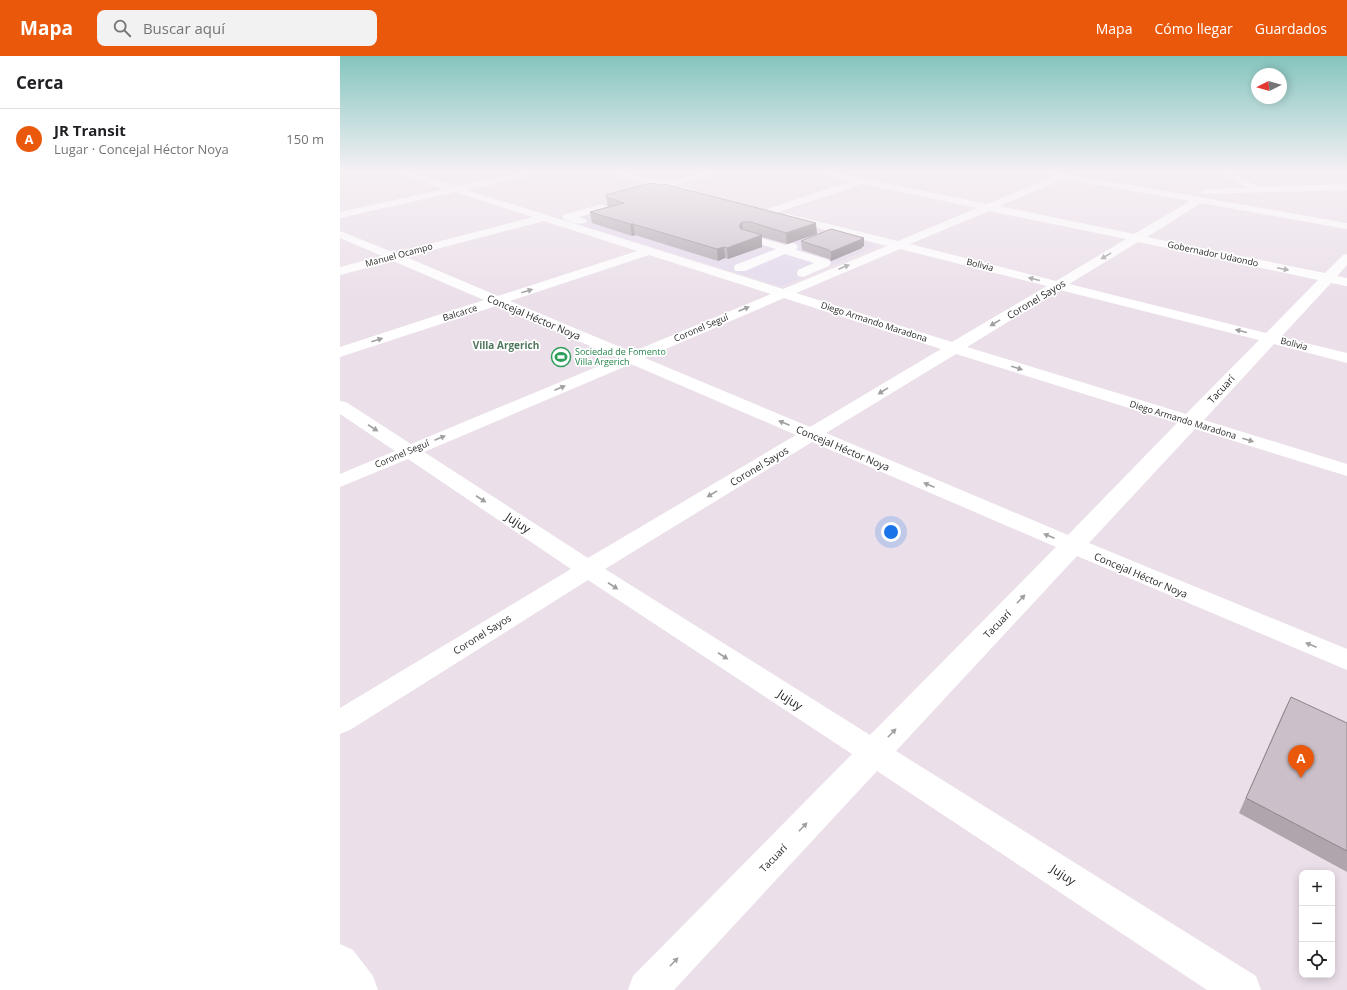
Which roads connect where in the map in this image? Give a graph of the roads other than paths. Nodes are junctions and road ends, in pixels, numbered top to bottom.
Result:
1 (537, 216) edge
2 (559, 216) edge
3 (572, 216) edge
4 (606, 216) edge
5 (782, 216) edge
6 (968, 216) edge
7 (1029, 216) edge
8 (1173, 216) edge
9 (1288, 216) edge
10 (544, 218) junction
11 (580, 221) junction
12 (1347, 226) edge
13 (612, 231) junction
14 (340, 234) edge
15 (599, 235) junction
16 (747, 237) edge
17 (1136, 238) junction
18 (801, 244) edge
19 (898, 245) junction
20 (786, 250) junction
21 (649, 251) junction
22 (392, 257) junction
23 (1347, 258) edge
24 (722, 265) junction
25 (740, 268) junction
26 (710, 270) junction
27 (340, 271) edge
28 (804, 273) junction
29 (820, 277) junction
30 (1338, 280) edge
31 (782, 284) junction
32 (1059, 285) junction
33 (496, 301) junction
34 (1269, 338) junction
35 (954, 348) junction
36 (340, 352) edge
37 (630, 358) junction
38 (1347, 358) edge
39 (340, 406) edge
40 (1190, 422) junction
41 (811, 435) junction
42 (409, 451) junction
43 (1347, 470) edge
44 (340, 480) edge
45 (1072, 545) junction
46 (588, 569) junction
47 (1347, 660) edge
48 (340, 722) edge
49 (873, 753) junction
50 (340, 963) edge
51 (359, 990) edge
52 (647, 990) edge
53 (1242, 990) edge

1 - 10 street, Diego Armando Maradona
2 - 10 street, Manuel Ocampo
3 - 11 street
4 - 11 street
5 - 19 street, Bolivia
6 - 19 street, Coronel Seguí
7 - 17 street, Gobernador Udaondo
8 - 17 street, Coronel Sayos
9 - 12 street
10 - 15 street, Diego Armando Maradona
10 - 22 street, Manuel Ocampo
11 - 13 street
13 - 15 street
13 - 24 street
14 - 22 street, Concejal Héctor Noya
15 - 21 street, Diego Armando Maradona
16 - 20 street
17 -> 30 street, Gobernador Udaondo
17 -> 32 street, Coronel Sayos
18 - 20 street
29 -> 19 street, Coronel Seguí
32 -> 19 street, Bolivia
20 - 25 street
20 - 28 street
21 - 26 street, Diego Armando Maradona
33 -> 21 street, Balcarce
22 - 27 street, Manuel Ocampo
22 - 33 street, Concejal Héctor Noya
23 - 30 street, Tacuarí
24 - 25 street
24 - 26 street
25 - 31 street
26 - 31 street, Diego Armando Maradona
28 - 29 street
28 - 31 street
29 - 31 street, Coronel Seguí
30 - 34 street, Tacuarí
31 - 35 street, Diego Armando Maradona
37 -> 31 street, Coronel Seguí
34 -> 32 street, Bolivia
32 -> 35 street, Coronel Sayos
36 -> 33 street, Balcarce
33 - 37 street, Concejal Héctor Noya
34 - 38 street, Bolivia
34 - 40 street, Tacuarí
35 -> 40 street, Diego Armando Maradona
35 -> 41 street, Coronel Sayos
41 -> 37 street, Concejal Héctor Noya
42 -> 37 street, Coronel Seguí
39 -> 42 street, Jujuy
40 -> 43 street, Diego Armando Maradona
40 - 45 street, Tacuarí
45 -> 41 street, Concejal Héctor Noya
41 -> 46 street, Coronel Sayos
42 - 44 street, Coronel Seguí
42 -> 46 street, Jujuy
47 -> 45 street, Concejal Héctor Noya
49 -> 45 street, Tacuarí
46 - 48 street, Coronel Sayos
46 -> 49 street, Jujuy
52 -> 49 street, Tacuarí
49 - 53 street, Jujuy
50 - 51 street

